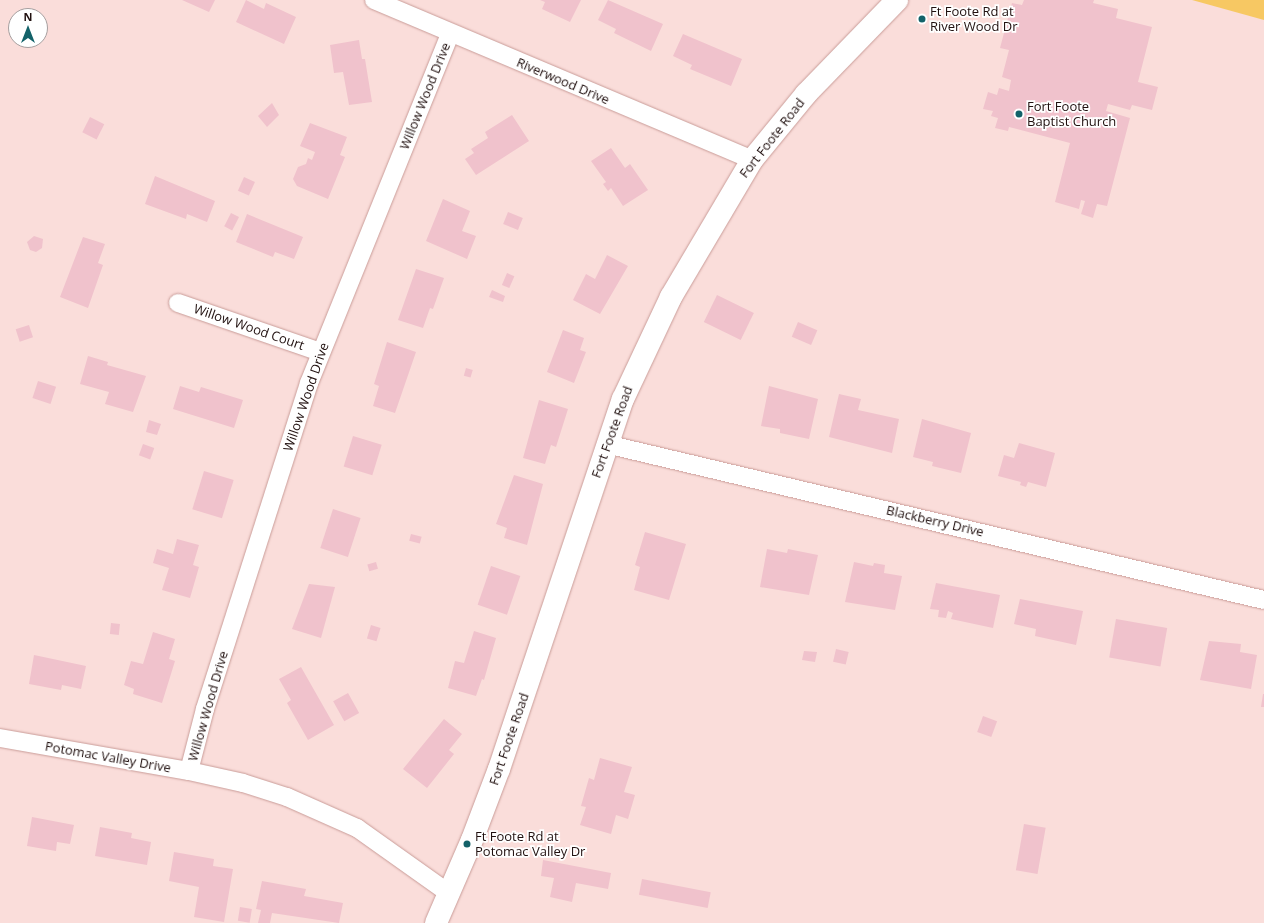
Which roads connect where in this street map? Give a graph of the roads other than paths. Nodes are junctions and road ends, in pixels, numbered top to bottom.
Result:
1 (374, 0) edge
2 (897, 0) edge
3 (450, 34) junction
4 (752, 160) junction
5 (178, 302) dead end
6 (320, 352) junction
7 (606, 444) junction
8 (1264, 600) edge
9 (0, 738) edge
10 (189, 771) junction
11 (450, 894) junction
12 (436, 923) edge

1 - 3 street, Riverwood Drive
2 - 4 street, Fort Foote Road
3 - 4 street, Riverwood Drive
3 - 6 street, Willow Wood Drive
4 - 7 street, Fort Foote Road
5 - 6 street, Willow Wood Court
6 - 10 street, Willow Wood Drive
7 - 8 street, Blackberry Drive
7 - 11 street, Fort Foote Road
9 - 10 street, Potomac Valley Drive
10 - 11 street, Potomac Valley Drive
11 - 12 street, Fort Foote Road

